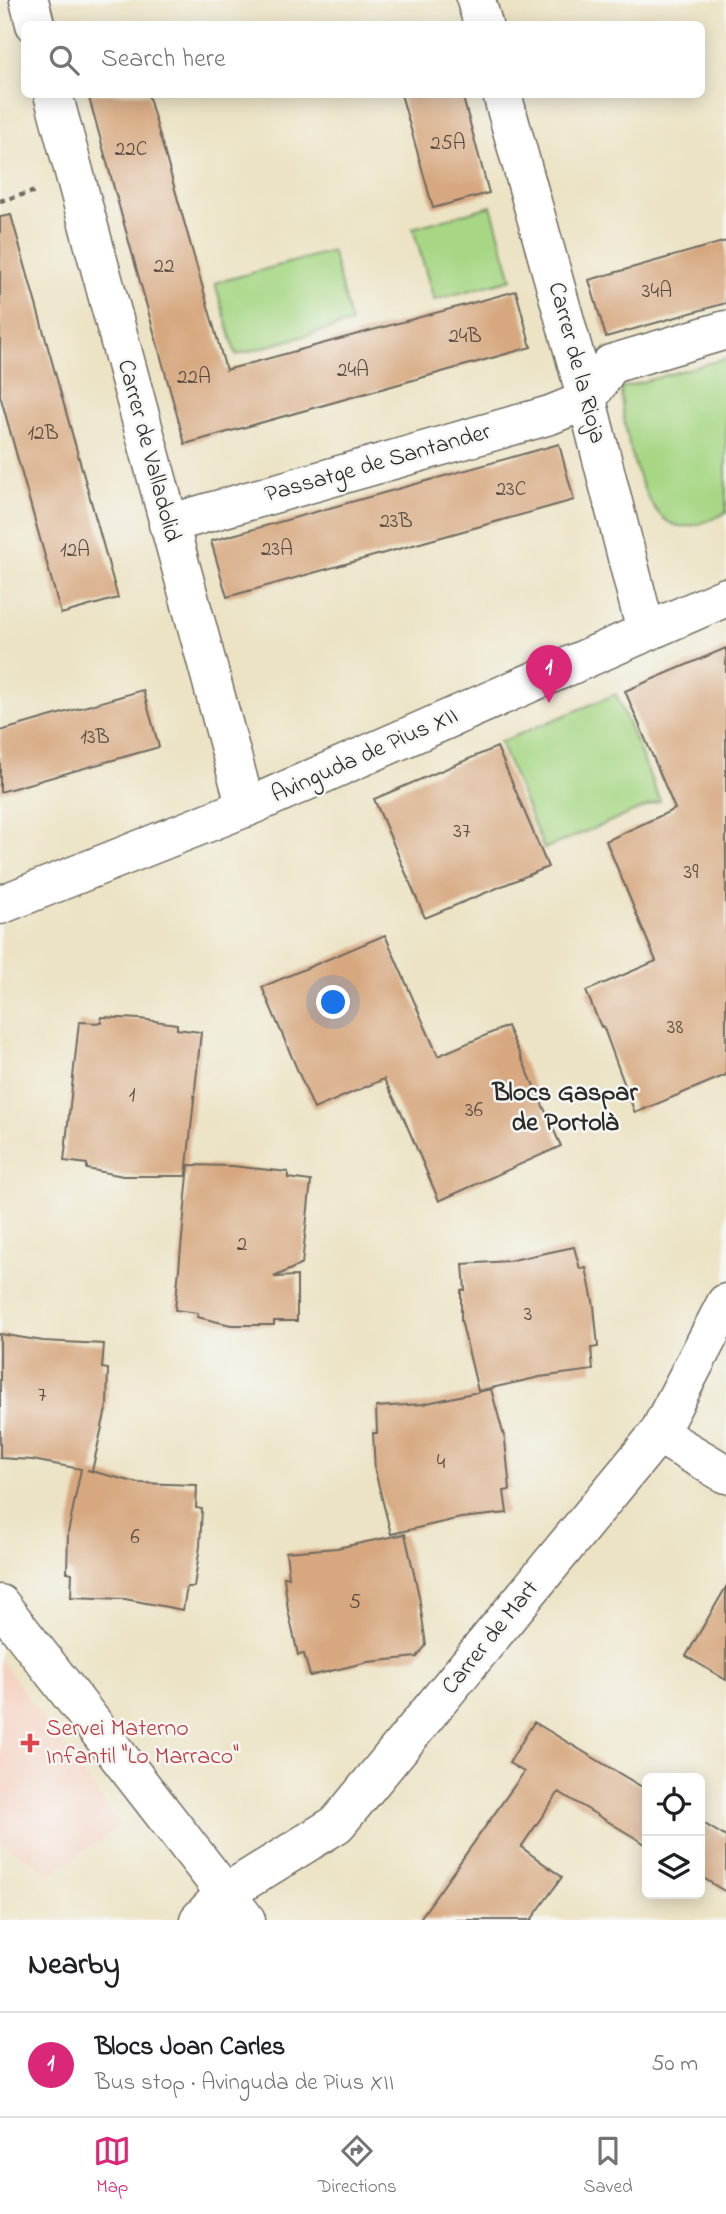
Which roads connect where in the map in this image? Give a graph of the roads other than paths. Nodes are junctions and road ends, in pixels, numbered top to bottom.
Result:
1 (29, 0) edge
2 (476, 0) edge
3 (34, 21) edge
4 (482, 21) edge
5 (54, 98) edge
6 (503, 98) edge
7 (726, 330) edge
8 (587, 400) junction
9 (168, 524) junction
10 (726, 597) edge
11 (646, 632) junction
12 (246, 808) junction
13 (0, 905) edge
14 (726, 1303) edge
15 (658, 1434) junction
16 (726, 1474) edge
17 (0, 1604) edge
18 (223, 1911) edge

1 - 3 street
2 - 4 street
5 - 9 street, Carrer de Valladolid
6 - 8 street, Carrer de la Rioja
7 - 8 street
8 - 9 street, Passatge de Santander
8 - 11 street, Carrer de la Rioja
9 - 12 street, Carrer de Valladolid
10 - 11 street, Avinguda de Pius XII
11 - 12 street, Avinguda de Pius XII
12 - 13 street, Avinguda de Pius XII
14 - 15 street, Carrer de Mart
15 - 16 street
15 - 18 street, Carrer de Mart
17 - 18 street

